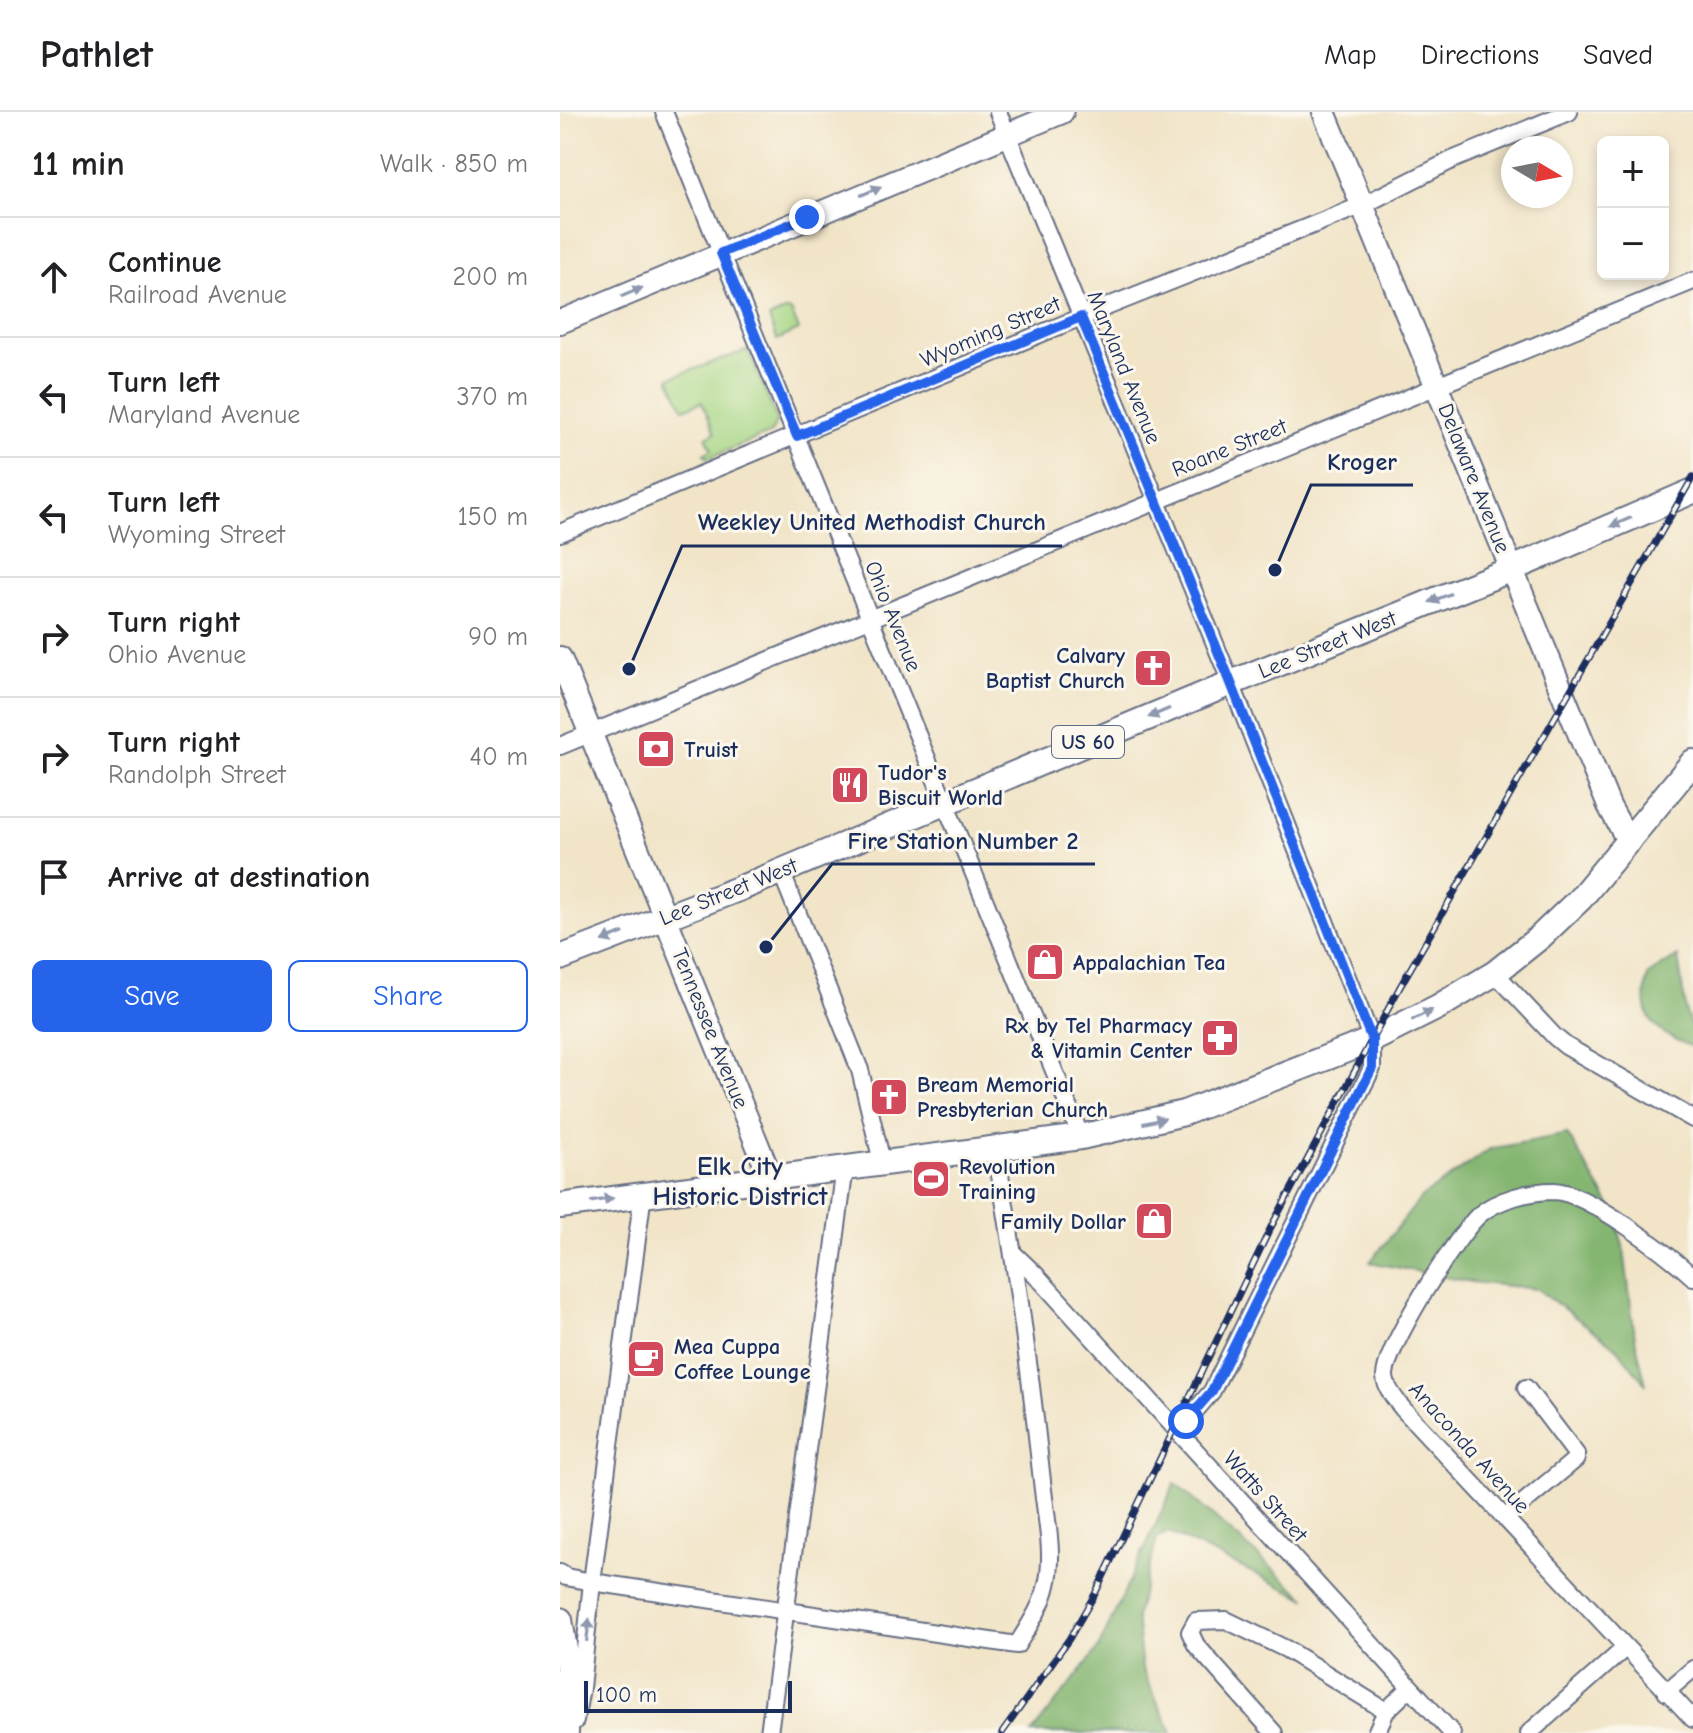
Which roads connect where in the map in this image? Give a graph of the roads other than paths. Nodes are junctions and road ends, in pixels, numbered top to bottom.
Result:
1 (664, 112) edge
2 (998, 112) edge
3 (1062, 112) edge
4 (1324, 112) edge
5 (1569, 112) edge
6 (1007, 134) junction
7 (1363, 205) junction
8 (721, 253) junction
9 (1693, 281) edge
10 (1081, 317) junction
11 (560, 322) edge
12 (1437, 384) junction
13 (797, 436) junction
14 (1693, 491) edge
15 (1155, 501) junction
16 (560, 533) edge
17 (1512, 569) junction
18 (870, 618) junction
19 (560, 658) edge
20 (1231, 683) junction
21 (592, 733) junction
22 (560, 746) edge
23 (1693, 762) edge
24 (946, 802) junction
25 (1629, 842) junction
26 (781, 871) junction
27 (666, 916) junction
28 (560, 958) edge
29 (1495, 973) junction
30 (1372, 1040) junction
31 (1693, 1119) edge
32 (1081, 1137) junction
33 (995, 1147) junction
34 (882, 1162) junction
35 (845, 1167) junction
36 (770, 1176) junction
37 (643, 1193) junction
38 (560, 1206) edge
39 (1014, 1254) junction
40 (1693, 1277) edge
41 (1526, 1388) dead end
42 (1178, 1431) junction
43 (1505, 1518) junction
44 (560, 1573) edge
45 (592, 1582) junction
46 (785, 1613) junction
47 (560, 1620) edge
48 (1625, 1648) junction
49 (1693, 1669) edge
50 (1410, 1688) junction
51 (1666, 1692) junction
52 (1386, 1711) junction
53 (1693, 1719) edge
54 (568, 1733) edge
55 (769, 1733) edge
56 (1274, 1733) edge
57 (1376, 1733) edge
58 (1452, 1733) edge
59 (1529, 1733) edge

1 - 8 street, Ohio Avenue
2 - 6 street, Maryland Avenue
3 - 6 main road
4 - 7 main road, Delaware Avenue
5 - 7 street, Wyoming Street
8 -> 6 main road
6 - 10 street, Maryland Avenue
7 - 10 street, Wyoming Street
7 - 12 main road, Delaware Avenue
11 -> 8 main road
8 - 13 street, Ohio Avenue
9 - 12 street, Roane Street
10 - 13 street, Wyoming Street
10 - 15 street, Maryland Avenue
12 - 15 street, Roane Street
12 - 17 main road, Delaware Avenue
13 - 16 street, Wyoming Street
13 - 18 street, Ohio Avenue
14 -> 17 main road, Lee Street West / US 60
15 - 18 street, Roane Street
15 - 20 street, Maryland Avenue
17 -> 20 main road, Lee Street West / US 60
17 - 25 main road, Delaware Avenue
18 - 21 street, Roane Street
18 - 24 street, Ohio Avenue
19 - 21 main road, Tennessee Avenue
20 -> 24 main road, Lee Street West / US 60
20 - 30 street, Maryland Avenue
21 - 22 street, Roane Street
21 - 27 main road, Tennessee Avenue
23 - 25 main road
24 - 26 main road, Lee Street West / US 60
24 - 32 street, Ohio Avenue
25 - 29 main road
26 - 27 main road, Lee Street West / US 60
26 - 34 street
27 -> 28 main road, Lee Street West / US 60
27 - 36 main road, Tennessee Avenue
30 -> 29 main road
29 - 31 street
32 -> 30 main road
30 - 42 street
32 - 33 main road
33 - 34 main road
33 - 39 street
34 - 35 main road
35 - 36 main road
35 - 46 street
36 - 37 main road
38 -> 37 main road
37 - 45 street
39 - 42 street, Watts Street
39 - 46 street
40 - 43 street, Anaconda Avenue
41 - 43 street
42 - 50 street, Watts Street
43 - 48 street, Anaconda Avenue
44 - 45 street
45 - 46 street
54 -> 45 street
46 - 55 street
47 - 54 main road
48 - 51 street, Anaconda Avenue
48 - 59 street
49 - 51 street
50 - 52 street
50 - 58 street, Watts Street
51 - 53 street, Anaconda Avenue
52 - 56 street
52 - 57 street

